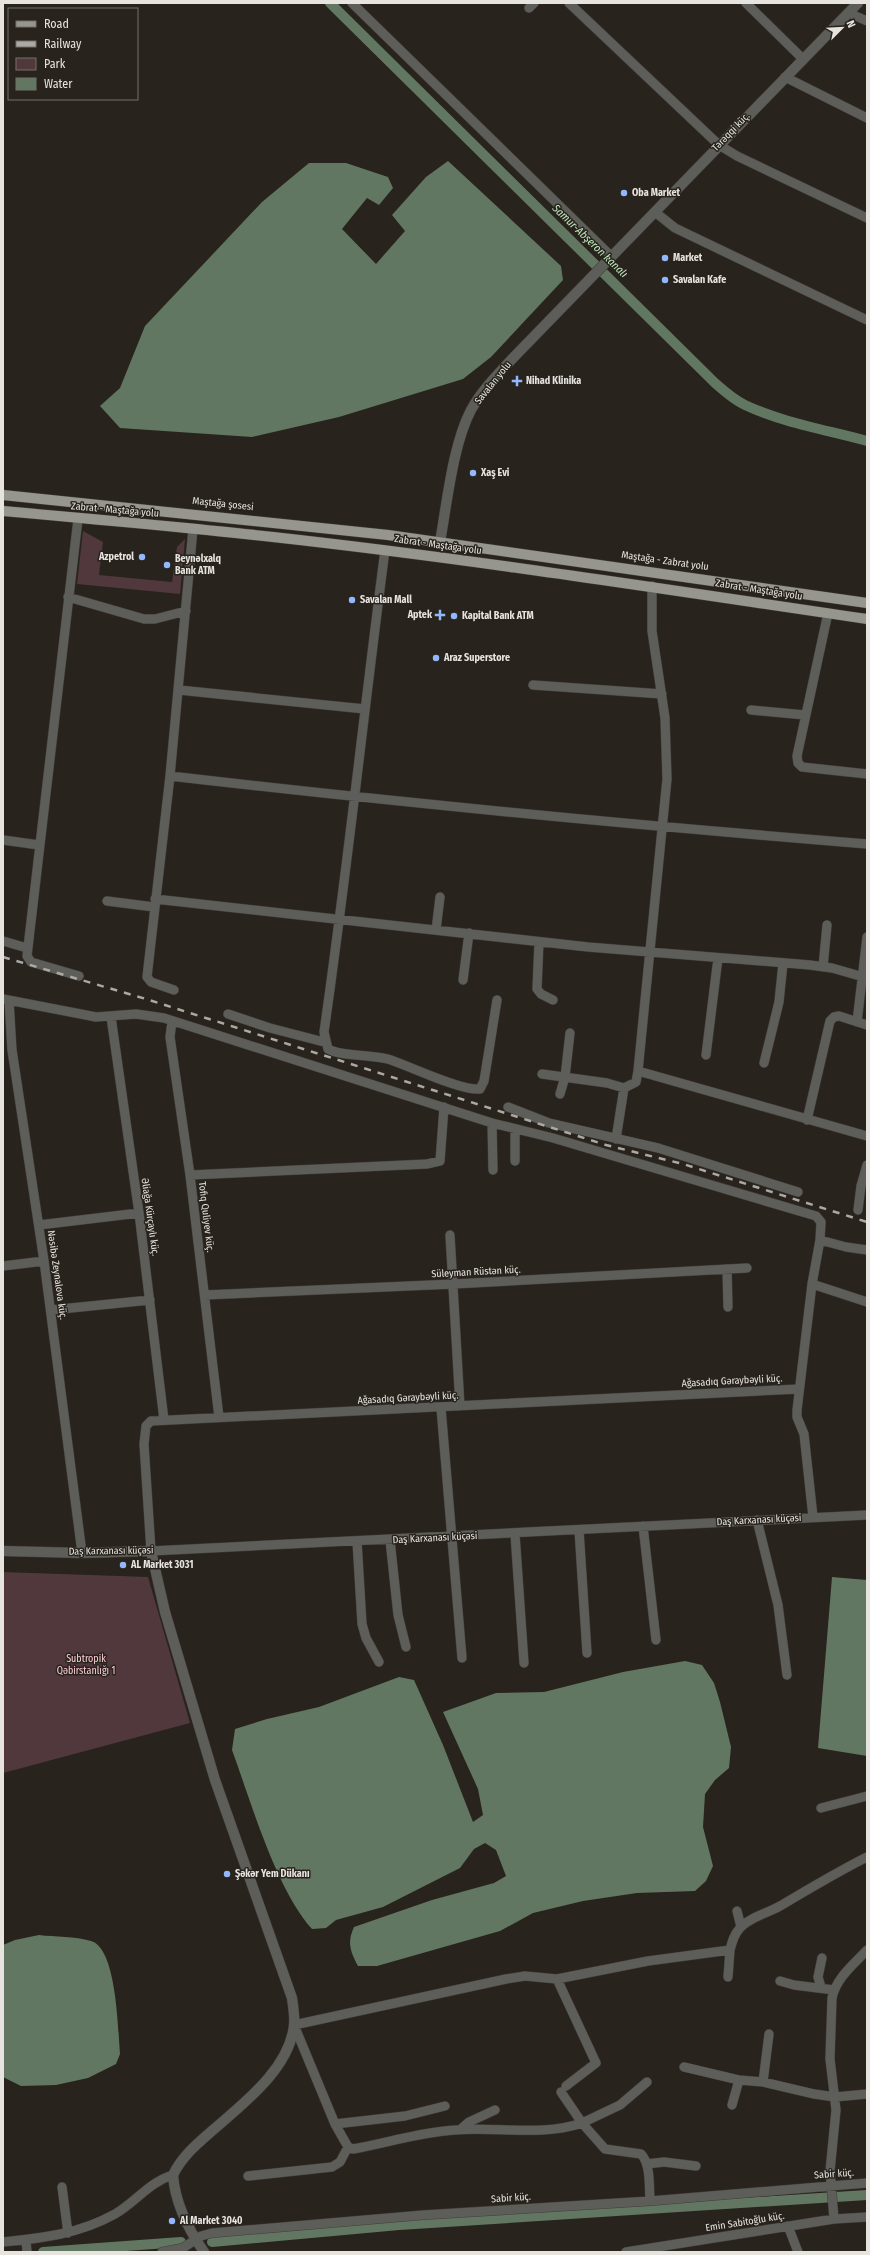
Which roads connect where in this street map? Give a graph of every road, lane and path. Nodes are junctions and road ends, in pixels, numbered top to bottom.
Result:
1 (352, 3) edge
2 (570, 3) edge
3 (746, 3) edge
4 (858, 3) edge
5 (849, 12) junction
6 (867, 22) edge
7 (803, 59) junction
8 (785, 78) junction
9 (867, 118) edge
10 (719, 145) junction
11 (655, 212) junction
12 (867, 218) edge
13 (609, 260) junction
14 (867, 320) edge
15 (3, 495) edge
16 (3, 511) edge
17 (78, 518) junction
18 (193, 528) junction
19 (440, 542) junction
20 (460, 544) joint
21 (385, 550) junction
22 (438, 558) junction
23 (652, 586) junction
24 (68, 597) junction
25 (867, 603) edge
26 (186, 611) junction
27 (828, 613) junction
28 (867, 619) edge
29 (533, 685) dead end
30 (179, 690) junction
31 (662, 694) junction
32 (365, 709) junction
33 (751, 710) dead end
34 (805, 715) junction
35 (867, 774) edge
36 (170, 776) junction
37 (353, 798) junction
38 (662, 827) junction
39 (3, 840) edge
40 (867, 844) edge
41 (39, 845) junction
42 (440, 897) dead end
43 (107, 902) dead end
44 (154, 903) junction
45 (340, 921) junction
46 (827, 925) dead end
47 (436, 930) junction
48 (469, 933) junction
49 (867, 937) edge
50 (3, 941) edge
51 (539, 942) junction
52 (27, 948) junction
53 (648, 953) junction
54 (718, 958) junction
55 (783, 963) junction
56 (823, 967) junction
57 (80, 976) dead end
58 (865, 977) edge
59 (463, 980) dead end
60 (174, 990) dead end
61 (6, 1000) edge
62 (497, 1000) dead end
63 (553, 1000) dead end
64 (228, 1014) dead end
65 (111, 1017) junction
66 (172, 1021) junction
67 (857, 1022) junction
68 (867, 1025) edge
69 (570, 1033) dead end
70 (324, 1042) junction
71 (706, 1055) dead end
72 (764, 1062) dead end
73 (638, 1071) junction
74 (542, 1074) dead end
75 (565, 1078) junction
76 (624, 1088) junction
77 (560, 1094) dead end
78 (444, 1107) junction
79 (508, 1107) dead end
80 (807, 1120) junction
81 (492, 1123) junction
82 (515, 1128) junction
83 (867, 1136) edge
84 (616, 1139) junction
85 (515, 1160) dead end
86 (867, 1165) edge
87 (493, 1170) dead end
88 (190, 1175) junction
89 (798, 1192) dead end
90 (858, 1210) dead end
91 (139, 1213) junction
92 (39, 1225) junction
93 (450, 1235) dead end
94 (820, 1240) junction
95 (867, 1250) edge
96 (44, 1261) junction
97 (3, 1266) edge
98 (747, 1268) dead end
99 (727, 1269) junction
100 (454, 1284) junction
101 (812, 1284) junction
102 (205, 1295) junction
103 (150, 1300) junction
104 (867, 1302) edge
105 (728, 1307) dead end
106 (51, 1310) junction
107 (799, 1389) junction
108 (460, 1406) junction
109 (442, 1408) junction
110 (220, 1417) junction
111 (164, 1420) junction
112 (867, 1515) edge
113 (813, 1517) junction
114 (757, 1520) junction
115 (643, 1526) junction
116 (580, 1530) junction
117 (515, 1534) junction
118 (452, 1537) junction
119 (390, 1540) junction
120 (357, 1541) junction
121 (3, 1551) edge
122 (151, 1551) junction
123 (82, 1553) junction
124 (656, 1640) dead end
125 (406, 1647) dead end
126 (587, 1653) dead end
127 (462, 1658) dead end
128 (379, 1662) dead end
129 (524, 1663) dead end
130 (787, 1675) dead end
131 (867, 1796) edge
132 (821, 1808) dead end
133 (867, 1857) edge
134 (737, 1911) dead end
135 (741, 1927) junction
136 (730, 1950) junction
137 (867, 1950) edge
138 (822, 1958) dead end
139 (728, 1977) dead end
140 (558, 1979) junction
141 (780, 1981) dead end
142 (820, 1987) junction
143 (834, 1990) junction
144 (294, 2025) junction
145 (769, 2034) dead end
146 (684, 2066) dead end
147 (739, 2080) junction
148 (647, 2082) dead end
149 (763, 2082) junction
150 (867, 2094) edge
151 (835, 2097) junction
152 (732, 2105) dead end
153 (445, 2106) dead end
154 (494, 2110) dead end
155 (582, 2123) junction
156 (335, 2124) junction
157 (461, 2129) junction
158 (348, 2147) junction
159 (647, 2164) junction
160 (696, 2166) dead end
161 (173, 2175) junction
162 (248, 2176) dead end
163 (867, 2183) edge
164 (62, 2187) dead end
165 (832, 2188) junction
166 (650, 2201) junction
167 (834, 2215) junction
168 (867, 2217) edge
169 (788, 2226) junction
170 (68, 2233) junction
171 (26, 2240) junction
172 (195, 2240) junction
173 (3, 2242) edge
174 (679, 2248) edge
175 (27, 2252) edge
176 (162, 2252) edge
177 (204, 2252) edge
178 (626, 2252) edge
179 (798, 2252) edge

1 - 13 street
2 - 10 street
3 - 7 street
4 - 5 street, Tərəqqi küç.
5 - 6 street
5 - 7 street, Tərəqqi küç.
7 - 8 street, Tərəqqi küç.
8 - 9 street
8 - 10 street, Tərəqqi küç.
10 - 11 street, Tərəqqi küç.
10 - 12 street
11 - 13 street, Tərəqqi küç.
11 - 14 street
13 - 19 street, Savalan yolu
15 - 19 main road, Maştağa şosesi
16 - 17 main road, Zabrat - Maştağa yolu
17 - 18 main road, Zabrat - Maştağa yolu
17 - 24 street
18 - 21 main road, Zabrat - Maştağa yolu
18 - 26 street
19 - 20 main road, Maştağa şosesi
19 - 22 main road
20 - 25 main road, Maştağa - Zabrat yolu
21 - 22 main road, Zabrat - Maştağa yolu
21 - 32 street
22 - 23 main road, Zabrat - Maştağa yolu
23 - 27 main road, Zabrat - Maştağa yolu
23 - 31 street
24 - 26 street
24 - 41 street
26 - 30 street
27 - 28 main road, Zabrat - Maştağa yolu
27 - 34 street
29 - 31 street
30 - 32 street
30 - 36 street
31 - 38 street
32 - 37 street
33 - 34 street
34 - 35 street
36 - 37 street
36 - 44 street
37 - 38 street
37 - 45 street
38 - 40 street
38 - 53 street
39 - 41 street
41 - 52 street
42 - 47 street
43 - 44 street
44 - 45 street
44 - 60 street
45 - 47 street
45 - 70 street
46 - 56 street
47 - 48 street
48 - 51 street
48 - 59 street
49 - 58 street
50 - 52 street
51 - 53 street
51 - 63 street
52 - 57 street
53 - 54 street
53 - 73 street
54 - 55 street
54 - 71 street
55 - 56 street
55 - 72 street
56 - 58 street
58 - 67 street
61 - 65 street
61 - 92 street, Nəsibə Zeynalova küç.
62 - 70 street
64 - 70 street
65 - 66 street
65 - 91 street, Əliağa Kürçaylı küç.
66 - 78 street
66 - 88 street, Tofiq Quliyev küç.
67 - 68 street
67 - 80 street
69 - 75 street
73 - 76 street
73 - 80 street
74 - 75 street
75 - 76 street
75 - 77 street
76 - 84 street
78 - 81 street
78 - 88 street
79 - 84 street
80 - 83 street
81 - 82 street
81 - 87 street
82 - 85 street
82 - 94 street
84 - 89 street
86 - 90 street
88 - 102 street, Tofiq Quliyev küç.
91 - 92 street
91 - 103 street, Əliağa Kürçaylı küç.
92 - 96 street, Nəsibə Zeynalova küç.
93 - 100 street
94 - 95 street
94 - 101 street
96 - 97 street
96 - 106 street, Nəsibə Zeynalova küç.
98 - 99 street, Süleyman Rüstən küç.
99 - 100 street, Süleyman Rüstən küç.
99 - 105 street
100 - 102 street, Süleyman Rüstən küç.
100 - 108 street
101 - 104 street
101 - 107 street
102 - 110 street, Tofiq Quliyev küç.
103 - 106 street
103 - 111 street, Əliağa Kürçaylı küç.
106 - 123 street, Nəsibə Zeynalova küç.
107 - 108 street, Ağasadıq Gəraybəyli küç.
107 - 113 street
108 - 109 street, Ağasadıq Gəraybəyli küç.
109 - 110 street, Ağasadıq Gəraybəyli küç.
109 - 118 street
110 - 111 street, Ağasadıq Gəraybəyli küç.
111 - 122 street, Ağasadıq Gəraybəyli küç.
112 - 113 street, Daş Karxanası küçəsi
113 - 114 street, Daş Karxanası küçəsi
114 - 115 street, Daş Karxanası küçəsi
114 - 130 street
115 - 116 street, Daş Karxanası küçəsi
115 - 124 street
116 - 117 street, Daş Karxanası küçəsi
116 - 126 street
117 - 118 street, Daş Karxanası küçəsi
117 - 129 street
118 - 119 street, Daş Karxanası küçəsi
118 - 127 street
119 - 120 street, Daş Karxanası küçəsi
119 - 125 street
120 - 122 street, Daş Karxanası küçəsi
120 - 128 street
121 - 123 street, Daş Karxanası küçəsi
122 - 123 street, Daş Karxanası küçəsi
122 - 144 street
131 - 132 street
133 - 135 street
134 - 135 street
135 - 136 street
136 - 139 street
136 - 140 street
137 - 143 street
138 - 142 street
140 - 144 street
140 - 155 street
141 - 142 street
142 - 143 street
143 - 151 street
144 - 156 street
144 - 161 street
145 - 149 street
146 - 147 street
147 - 149 street
147 - 152 street
148 - 155 street
149 - 151 street
150 - 151 street
151 - 165 street
153 - 156 street
154 - 157 street
155 - 157 street
155 - 159 street
156 - 158 street
157 - 158 street
158 - 162 street
159 - 160 street
159 - 166 street
161 - 170 street
161 - 172 street
163 - 165 street, Sabir küç.
164 - 170 street
165 - 166 street, Sabir küç.
165 - 167 street
166 - 172 street, Sabir küç.
167 - 168 street, Emin Sabitoğlu küç.
167 - 169 street, Emin Sabitoğlu küç.
169 - 174 street, Emin Sabitoğlu küç.
169 - 179 street
170 - 171 street
171 - 173 street
171 - 175 street
172 - 176 street, Sabir küç.
172 - 177 street
174 - 178 street, Emin Sabitoğlu küç.

